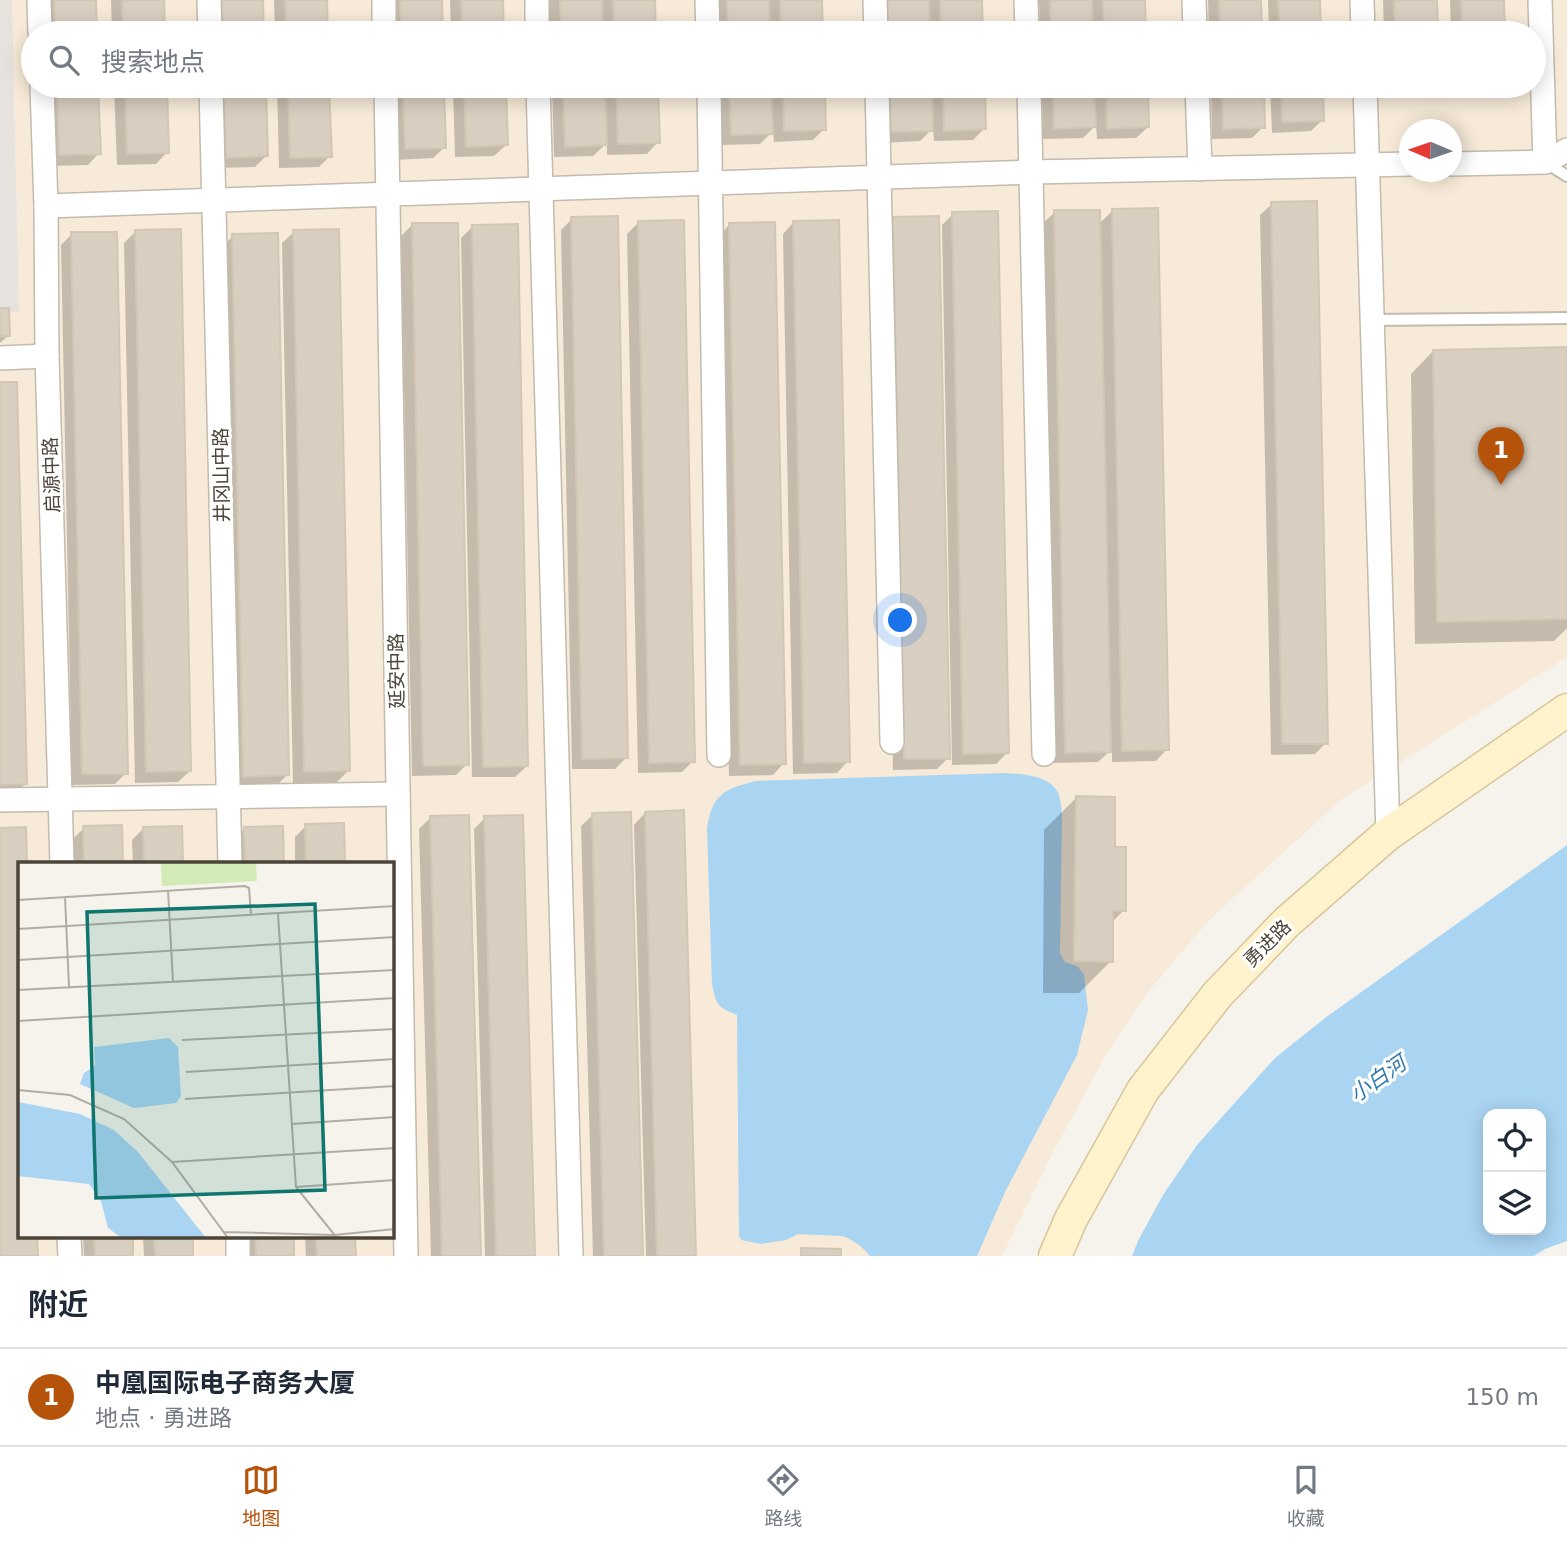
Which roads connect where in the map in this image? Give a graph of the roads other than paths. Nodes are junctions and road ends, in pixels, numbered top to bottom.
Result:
1 (39, 0) edge
2 (209, 0) edge
3 (384, 0) edge
4 (537, 0) edge
5 (707, 0) edge
6 (875, 0) edge
7 (1026, 0) edge
8 (1194, 0) edge
9 (1362, 0) edge
10 (1540, 0) edge
11 (40, 21) edge
12 (210, 21) edge
13 (384, 21) edge
14 (537, 21) edge
15 (708, 21) edge
16 (876, 21) edge
17 (1027, 21) edge
18 (1195, 21) edge
19 (1363, 21) edge
20 (1541, 21) edge
21 (42, 98) edge
22 (211, 98) edge
23 (386, 98) edge
24 (538, 98) edge
25 (709, 98) edge
26 (877, 98) edge
27 (1029, 98) edge
28 (1197, 98) edge
29 (1365, 98) edge
30 (1543, 98) edge
31 (1567, 150) edge
32 (1545, 162) junction
33 (1399, 164) edge
34 (1462, 164) edge
35 (1367, 165) junction
36 (1200, 169) junction
37 (1032, 172) junction
38 (1567, 176) edge
39 (880, 177) junction
40 (711, 182) junction
41 (540, 188) junction
42 (388, 193) junction
43 (215, 200) junction
44 (46, 206) junction
45 (1567, 318) edge
46 (1372, 320) junction
47 (47, 356) junction
48 (0, 358) edge
49 (1567, 710) edge
50 (892, 741) dead end
51 (1044, 754) dead end
52 (719, 755) dead end
53 (398, 794) junction
54 (228, 797) junction
55 (61, 799) junction
56 (0, 800) edge
57 (1388, 834) junction
58 (62, 862) edge
59 (230, 862) edge
60 (69, 1238) edge
61 (238, 1238) edge
62 (70, 1256) edge
63 (238, 1256) edge
64 (406, 1256) edge
65 (571, 1256) edge
66 (1055, 1256) edge

1 - 11 street
2 - 12 street
3 - 13 street
4 - 14 street
5 - 15 street
6 - 16 street
7 - 17 street
8 - 18 street
9 - 19 street
10 - 20 street
21 - 44 street, 启源中路
22 - 43 street, 井冈山中路
23 - 42 street, 延安中路
24 - 41 street
25 - 40 street
26 - 39 street
27 - 37 street
28 - 36 street
29 - 35 street
30 - 32 street
31 - 32 street
32 - 34 street
32 - 38 lane
33 - 35 street
35 - 36 street
35 - 46 street
36 - 37 street
37 - 39 street
37 - 51 street
39 - 40 street
39 - 50 street
40 - 41 street
40 - 52 street
41 - 42 street
41 - 65 street
42 - 43 street
42 - 53 street, 延安中路
43 - 44 street
43 - 54 street, 井冈山中路
44 - 47 street, 启源中路
45 - 46 lane
46 - 57 street
47 - 48 street
47 - 55 street, 启源中路
49 - 57 street, 勇进路
53 - 54 street
53 - 64 street, 延安中路
54 - 55 street
54 - 59 street, 井冈山中路
55 - 56 street
55 - 58 street, 启源中路
57 - 66 street, 勇进路
60 - 62 street
61 - 63 street

